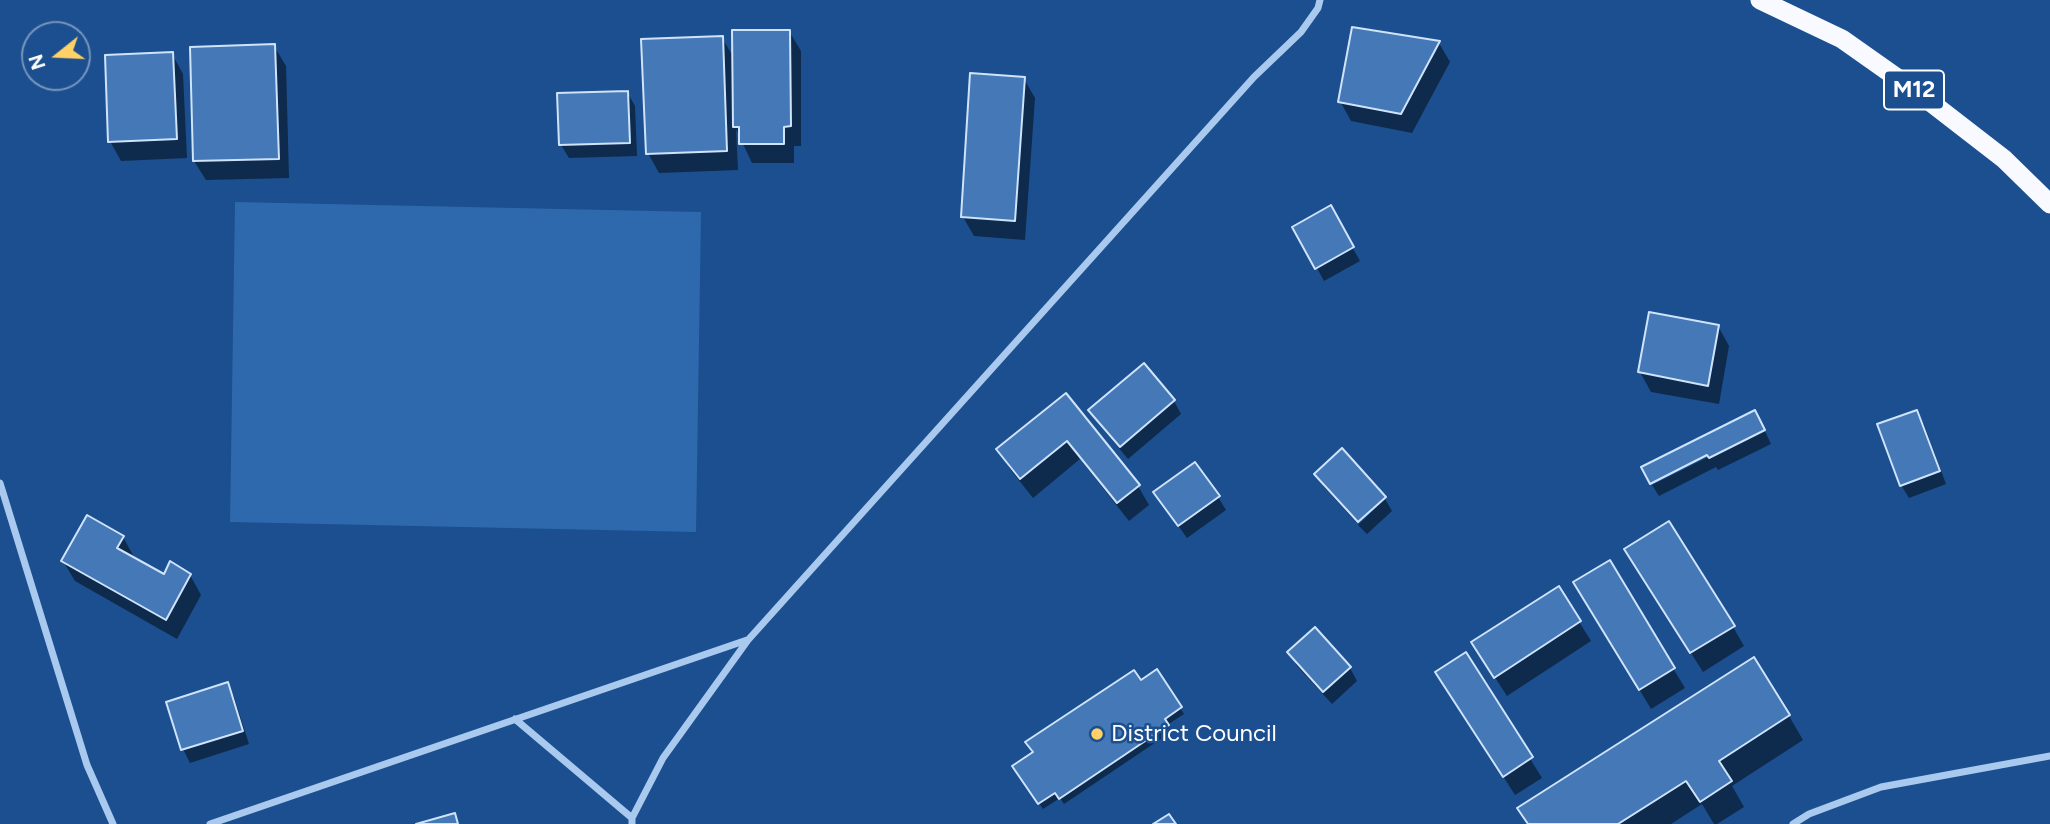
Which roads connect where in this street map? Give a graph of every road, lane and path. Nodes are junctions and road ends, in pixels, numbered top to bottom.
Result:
1 (1320, 0) edge
2 (1760, 0) edge
3 (2050, 204) edge
4 (0, 483) edge
5 (748, 640) junction
6 (514, 719) junction
7 (2050, 756) edge
8 (632, 821) edge
9 (113, 824) edge
10 (210, 824) edge
11 (1793, 824) edge

1 - 5 street
2 - 3 highway, M12
4 - 9 street
5 - 6 street
5 - 8 street
6 - 8 street
6 - 10 street
7 - 11 street

